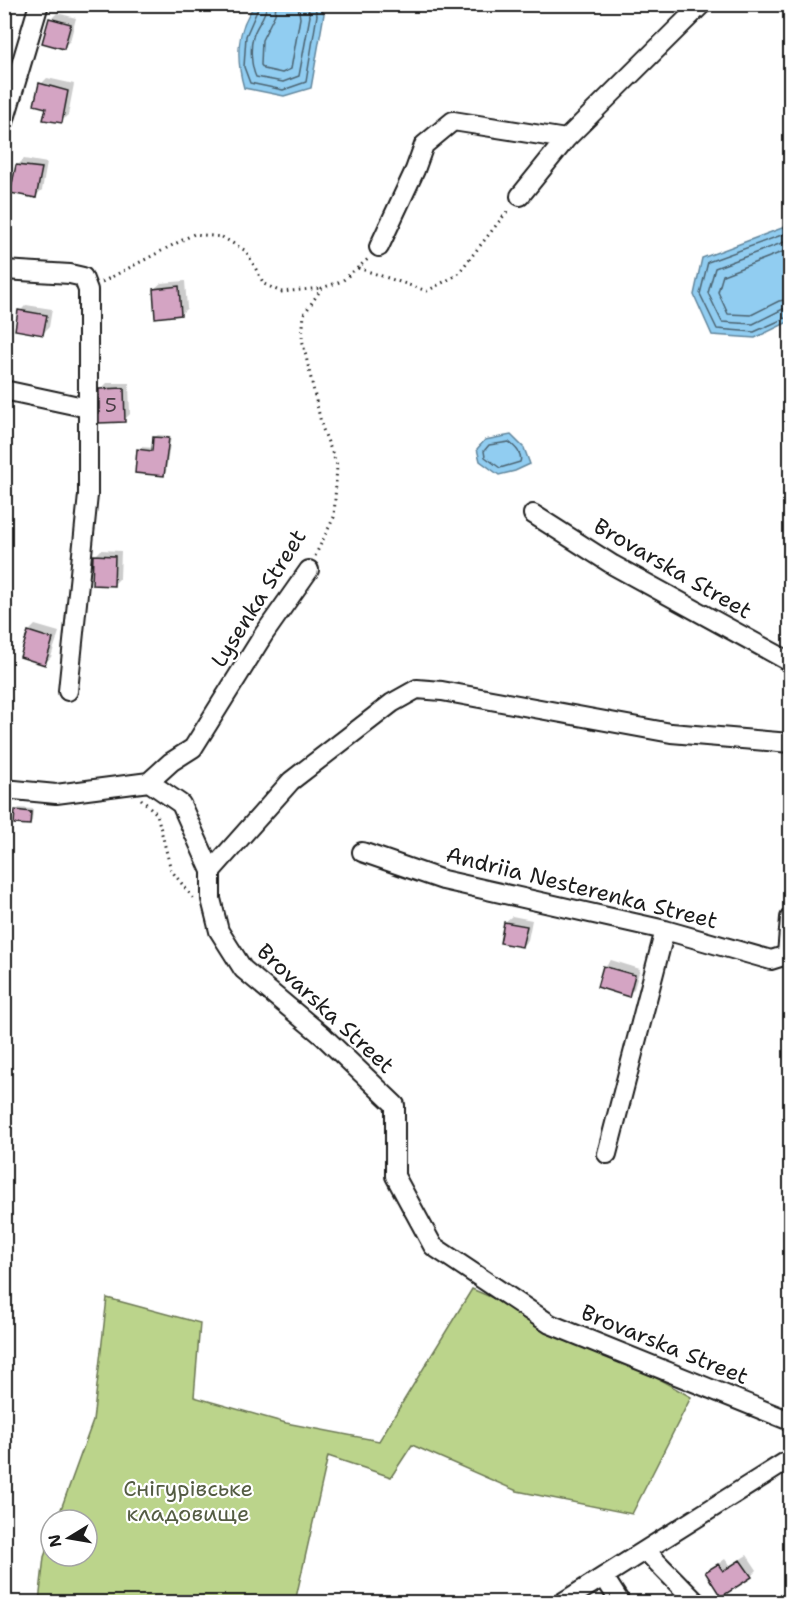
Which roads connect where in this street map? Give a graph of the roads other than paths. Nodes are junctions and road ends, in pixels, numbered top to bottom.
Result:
1 (39, 4) edge
2 (702, 4) edge
3 (4, 122) edge
4 (566, 139) junction
5 (520, 196) road end
6 (379, 247) road end
7 (4, 270) edge
8 (4, 390) edge
9 (88, 408) junction
10 (533, 514) dead end
11 (309, 570) road end
12 (790, 662) edge
13 (68, 691) dead end
14 (790, 743) edge
15 (149, 782) junction
16 (4, 789) edge
17 (362, 852) dead end
18 (211, 872) junction
19 (790, 918) edge
20 (665, 930) junction
21 (789, 956) edge
22 (607, 1154) dead end
23 (790, 1421) edge
24 (790, 1459) edge
25 (646, 1551) junction
26 (604, 1577) junction
27 (563, 1602) edge
28 (620, 1602) edge
29 (696, 1602) edge

1 - 3 street
2 - 4 street
4 - 5 street
4 - 6 street
7 - 9 street
8 - 9 street
9 - 13 street
10 - 12 street, Brovarska Street
11 - 15 street, Lysenka Street
14 - 18 street
15 - 16 street
15 - 18 street
17 - 20 street, Andriia Nesterenka Street
18 - 23 street, Brovarska Street
19 - 21 street
20 - 21 street, Andriia Nesterenka Street
20 - 22 street
24 - 25 street
25 - 26 street
25 - 29 street
26 - 27 street
26 - 28 street

